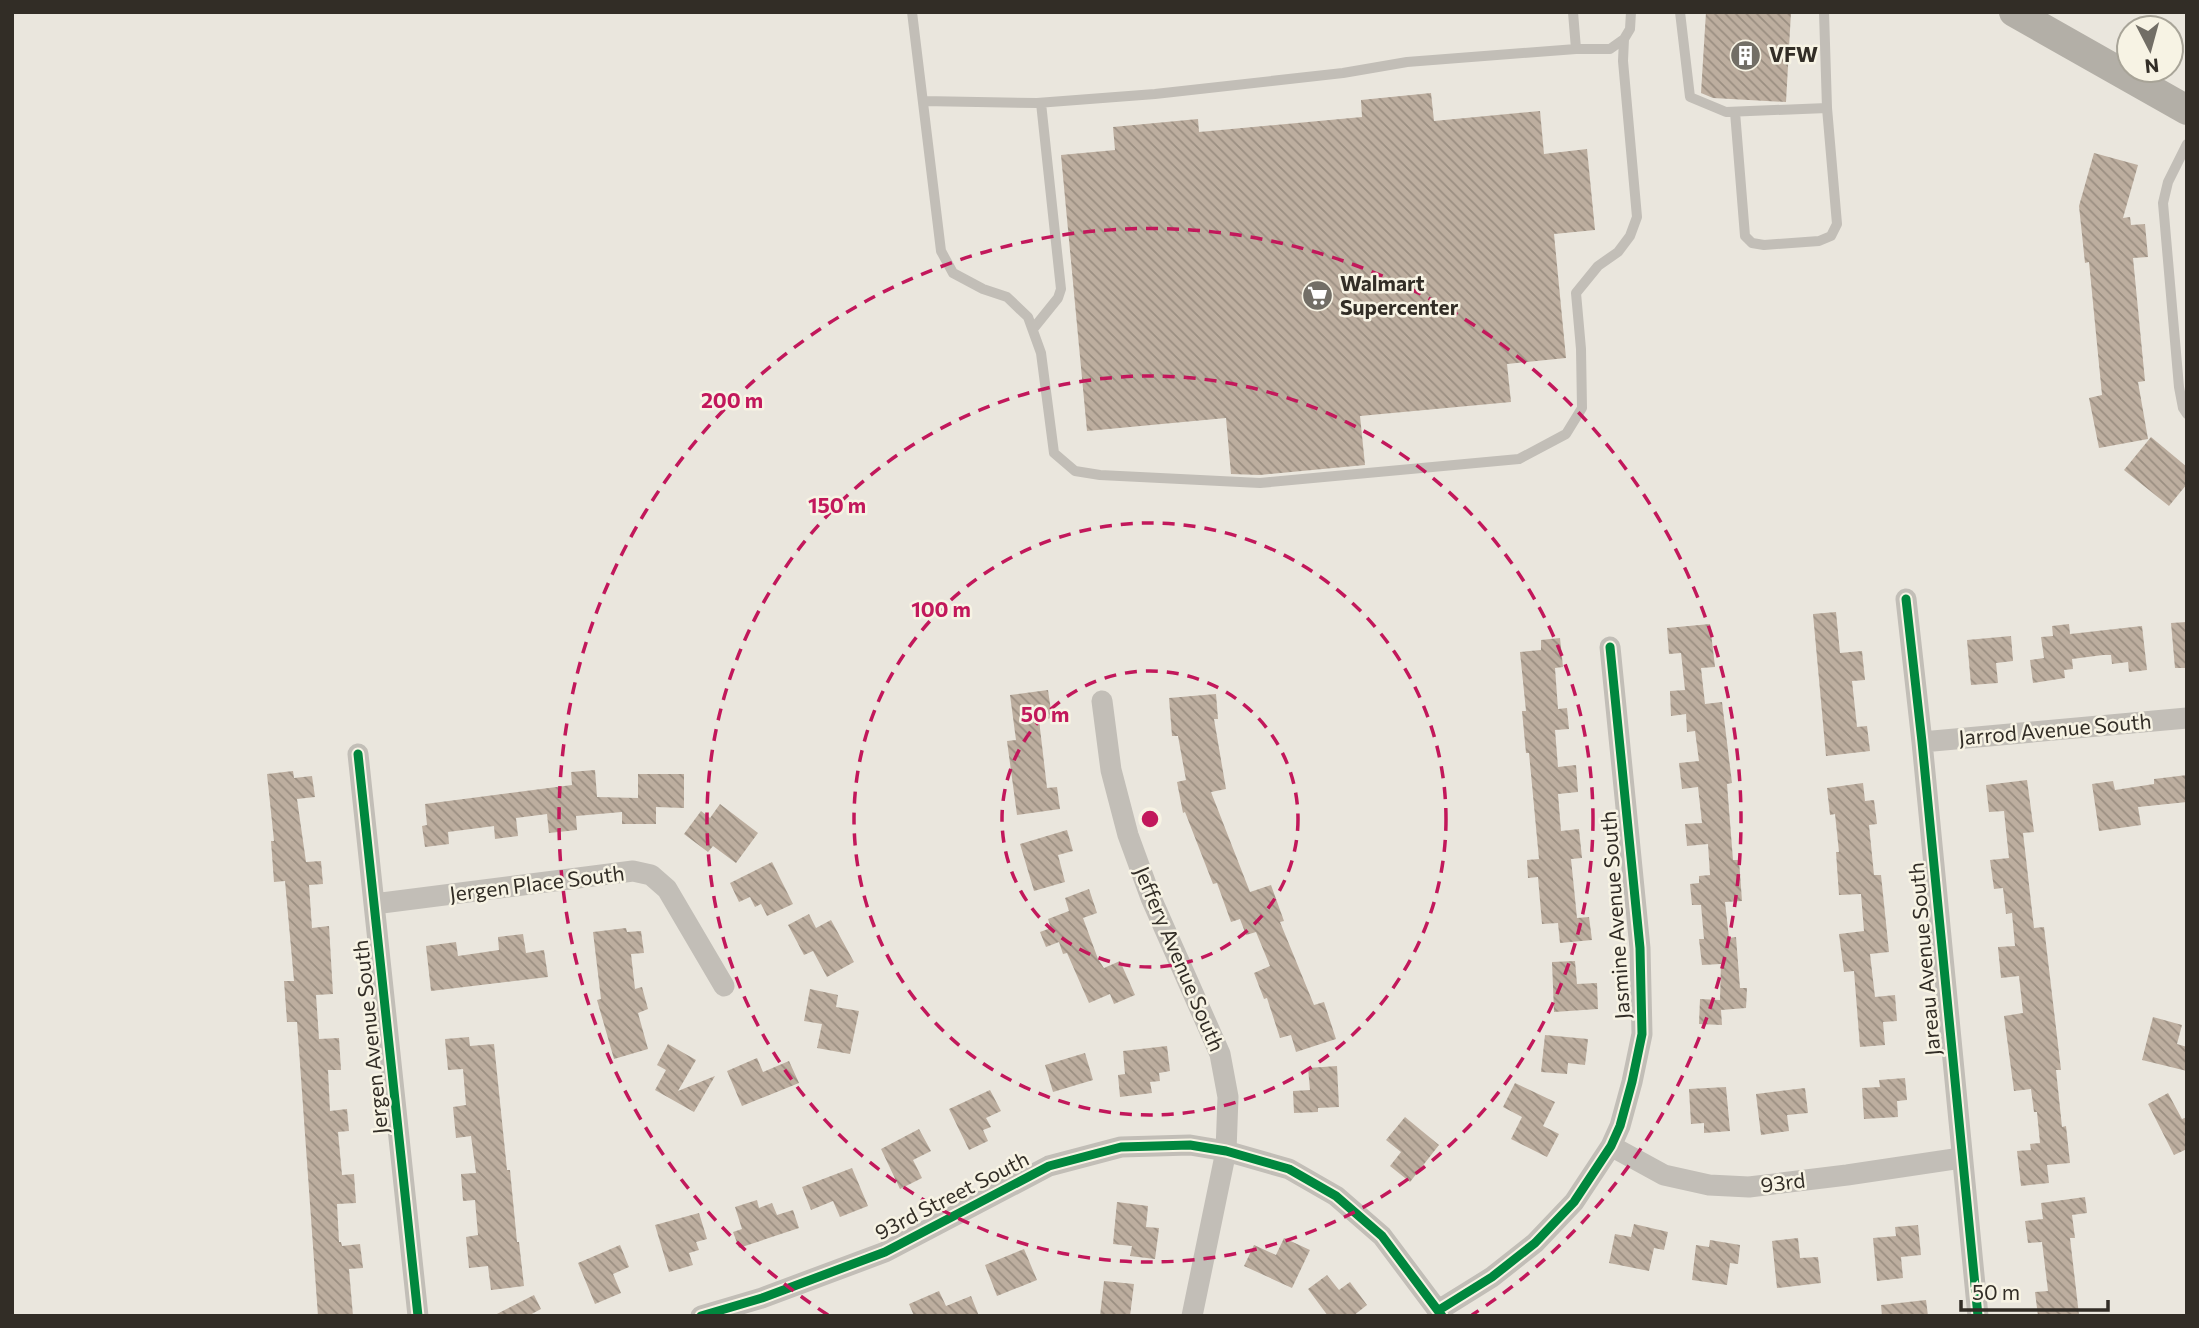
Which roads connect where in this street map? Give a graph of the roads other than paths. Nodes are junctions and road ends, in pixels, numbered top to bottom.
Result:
1 (912, 12) edge
2 (1573, 12) edge
3 (1632, 12) edge
4 (1680, 12) edge
5 (1824, 12) edge
6 (2014, 12) edge
7 (1624, 39) junction
8 (1576, 49) junction
9 (923, 101) junction
10 (1041, 103) junction
11 (1827, 108) junction
12 (2187, 110) edge
13 (1735, 112) junction
14 (2187, 144) edge
15 (1033, 329) junction
16 (2187, 415) edge
17 (1906, 599) dead end
18 (1610, 647) dead end
19 (1102, 701) dead end
20 (2187, 718) edge
21 (1922, 742) junction
22 (358, 754) dead end
23 (374, 904) junction
24 (724, 986) dead end
25 (1611, 1146) junction
26 (1226, 1150) junction
27 (1961, 1158) junction
28 (1440, 1313) edge
29 (418, 1316) edge
30 (701, 1316) edge
31 (1192, 1316) edge
32 (1978, 1316) edge

1 - 9 lane
2 - 8 lane
3 - 7 lane
4 - 13 lane
5 - 11 lane
6 - 12 street
7 - 8 lane
7 - 15 lane
8 - 10 lane
9 - 10 lane
9 - 15 lane
10 - 15 lane
11 - 13 lane
11 - 13 lane
14 - 16 lane
17 - 21 street, Jareau Avenue South
18 - 25 street, Jasmine Avenue South
19 - 26 street, Jeffery Avenue South
20 - 21 street, Jarrod Avenue South
21 - 27 street, Jareau Avenue South
22 - 23 street, Jergen Avenue South
23 - 24 street, Jergen Place South
23 - 29 street, Jergen Avenue South
25 - 27 street, 93rd
25 - 28 street, Jasmine Avenue South
26 - 28 street
26 - 30 street, 93rd Street South
26 - 31 street, Jeffery Avenue South
27 - 32 street, Jareau Avenue South

